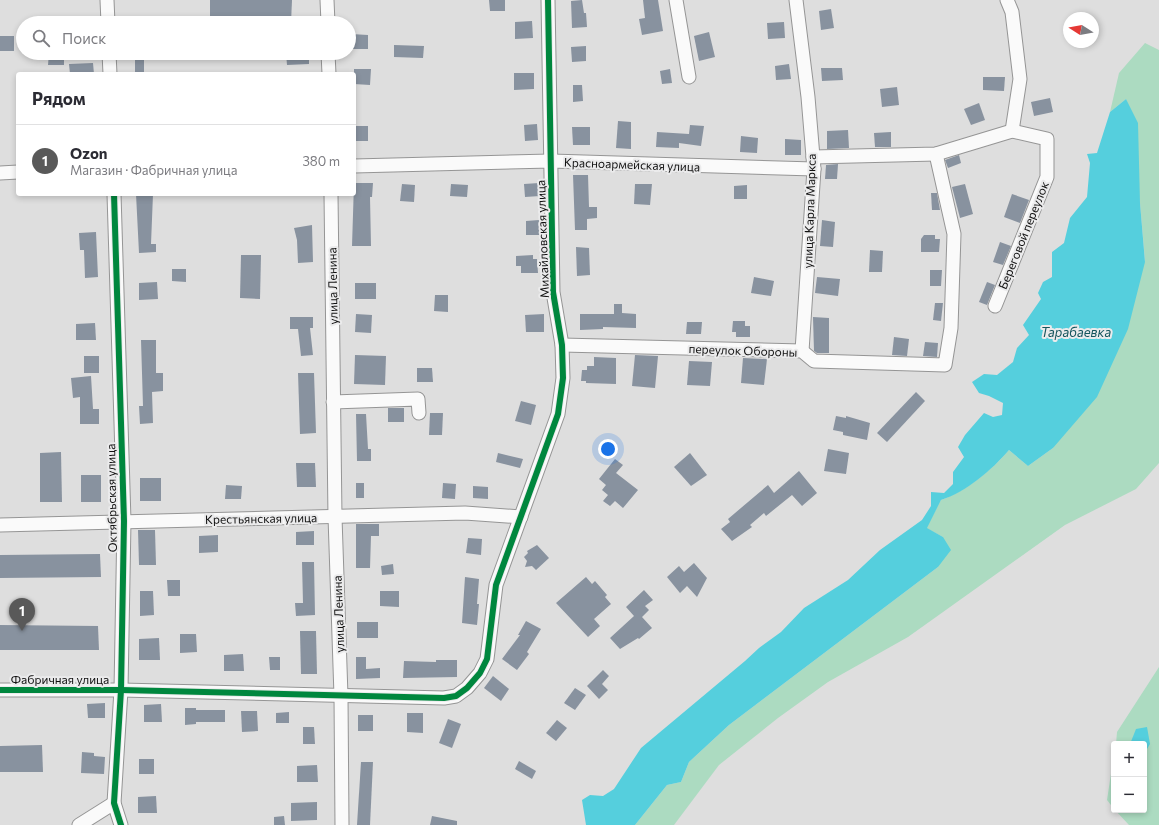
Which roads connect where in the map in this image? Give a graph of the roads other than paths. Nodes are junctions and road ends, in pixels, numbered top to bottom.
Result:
1 (107, 0) edge
2 (327, 0) edge
3 (548, 0) edge
4 (676, 0) edge
5 (796, 0) edge
6 (1007, 0) edge
7 (108, 16) edge
8 (328, 16) edge
9 (109, 60) edge
10 (328, 60) edge
11 (110, 72) edge
12 (329, 72) edge
13 (689, 77) dead end
14 (1012, 131) junction
15 (936, 154) junction
16 (551, 161) junction
17 (813, 163) junction
18 (356, 166) edge
19 (16, 172) edge
20 (0, 173) edge
21 (114, 196) edge
22 (331, 196) edge
23 (995, 306) dead end
24 (562, 345) junction
25 (802, 351) junction
26 (333, 402) junction
27 (419, 413) dead end
28 (521, 516) junction
29 (335, 517) junction
30 (124, 521) junction
31 (0, 525) edge
32 (0, 690) edge
33 (121, 690) junction
34 (341, 696) junction
35 (114, 802) junction
36 (79, 825) edge
37 (120, 825) edge
38 (342, 825) edge

1 - 7 street
2 - 8 street
3 - 16 street, Михайловская улица
4 - 13 street
5 - 17 street, улица Карла Маркса
6 - 14 street
9 - 11 street
10 - 12 street
14 - 15 street, Красноармейская улица
14 - 23 street, Береговой переулок
15 - 17 street, Красноармейская улица
15 - 25 street, переулок Обороны
16 - 17 street, Красноармейская улица
16 - 18 street, Красноармейская улица
16 - 24 street, Михайловская улица
17 - 25 street, улица Карла Маркса
19 - 20 street
21 - 30 street, Октябрьская улица
22 - 26 street, улица Ленина
24 - 25 street, переулок Обороны
24 - 28 street, Михайловская улица
26 - 27 street
26 - 29 street, улица Ленина
28 - 29 street, Крестьянская улица
28 - 34 street, Михайловская улица
29 - 30 street, Крестьянская улица
29 - 34 street, улица Ленина
30 - 31 street, Крестьянская улица
30 - 33 street, Октябрьская улица
32 - 33 street, Фабричная улица
33 - 34 street, Фабричная улица
33 - 35 street, Октябрьская улица
34 - 38 street, улица Ленина
35 - 36 street
35 - 37 street, Октябрьская улица

